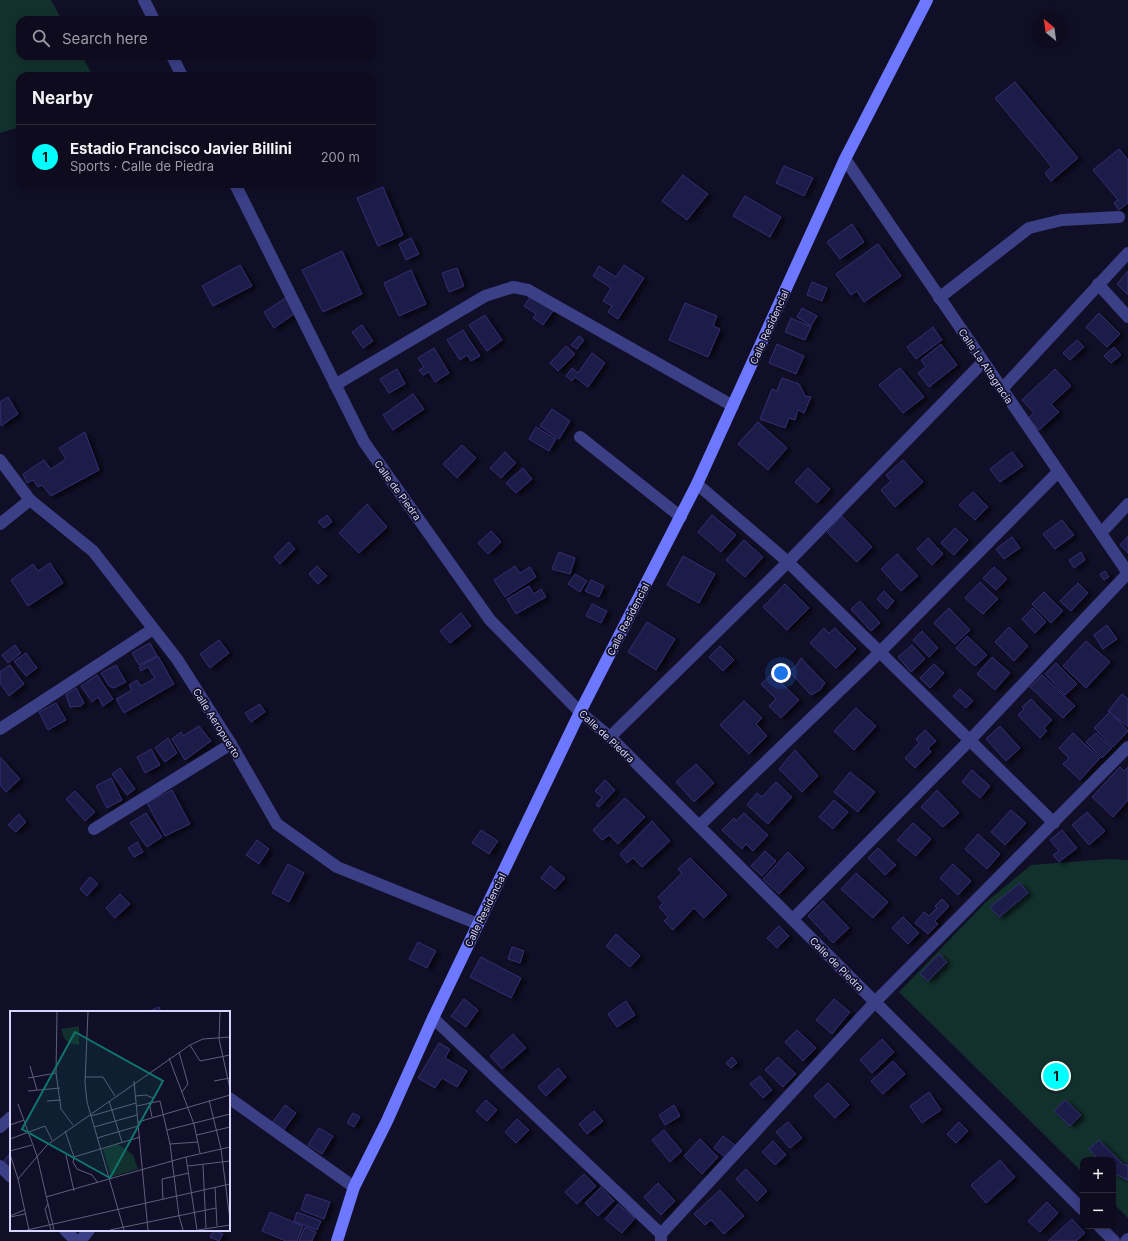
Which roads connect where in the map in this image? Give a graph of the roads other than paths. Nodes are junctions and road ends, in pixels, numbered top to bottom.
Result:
1 (144, 0) edge
2 (927, 0) edge
3 (152, 16) edge
4 (174, 60) edge
5 (180, 72) edge
6 (845, 159) junction
7 (237, 188) edge
8 (1119, 217) dead end
9 (1128, 253) edge
10 (1098, 284) junction
11 (939, 298) junction
12 (1128, 317) edge
13 (983, 362) junction
14 (335, 385) junction
15 (1002, 389) junction
16 (733, 406) junction
17 (580, 437) dead end
18 (0, 460) edge
19 (1058, 472) junction
20 (697, 484) junction
21 (30, 500) junction
22 (1128, 504) edge
23 (680, 517) junction
24 (0, 524) edge
25 (1101, 533) junction
26 (788, 562) junction
27 (1128, 573) edge
28 (154, 629) junction
29 (880, 652) junction
30 (580, 712) junction
31 (0, 729) edge
32 (610, 737) junction
33 (970, 740) junction
34 (230, 744) junction
35 (1128, 747) edge
36 (1054, 823) junction
37 (699, 826) junction
38 (94, 829) dead end
39 (793, 919) junction
40 (478, 924) junction
41 (875, 1002) junction
42 (433, 1018) junction
43 (230, 1099) edge
44 (10, 1118) edge
45 (0, 1127) edge
46 (0, 1166) edge
47 (10, 1175) edge
48 (354, 1187) junction
49 (1080, 1207) edge
50 (1102, 1229) edge
51 (66, 1231) edge
52 (88, 1231) edge
53 (661, 1237) edge
54 (1128, 1239) edge
55 (76, 1241) edge
56 (80, 1241) edge
57 (337, 1241) edge
58 (1114, 1241) edge
59 (1126, 1241) edge

1 - 3 street
2 - 6 main road, Calle Residencial
4 - 5 street
6 - 11 street, Calle La Altagracia
6 - 16 main road, Calle Residencial
7 - 14 street, Calle de Piedra
8 - 11 street
9 - 10 street
10 - 12 street
10 - 15 street
11 - 13 street, Calle La Altagracia
13 - 15 street, Calle La Altagracia
13 - 26 street
14 - 16 street
14 - 30 street, Calle de Piedra
15 - 19 street, Calle La Altagracia
16 - 20 main road, Calle Residencial
17 - 23 street
18 - 21 street, Calle Aeropuerto
19 - 25 street, Calle La Altagracia
19 - 29 street
20 - 23 main road, Calle Residencial
20 - 26 street
21 - 24 street
21 - 28 street, Calle Aeropuerto
22 - 25 street
23 - 30 main road, Calle Residencial
25 - 27 street, Calle La Altagracia
26 - 29 street
26 - 32 street
27 - 33 street
28 - 31 street
28 - 34 street, Calle Aeropuerto
29 - 33 street
29 - 37 street
30 - 32 street, Calle de Piedra
30 - 40 main road, Calle Residencial
32 - 37 street, Calle de Piedra
33 - 36 street
33 - 39 street
34 - 38 street
34 - 40 street, Calle Aeropuerto
35 - 36 street
36 - 41 street
37 - 39 street, Calle de Piedra
39 - 41 street, Calle de Piedra
40 - 42 main road, Calle Residencial
41 - 49 street, Calle de Piedra
41 - 53 street
42 - 48 main road, Calle Residencial
42 - 53 street
43 - 48 street
44 - 45 street
46 - 47 street
48 - 57 main road, Calle Residencial
50 - 58 street
51 - 55 street
52 - 56 street
54 - 59 street

